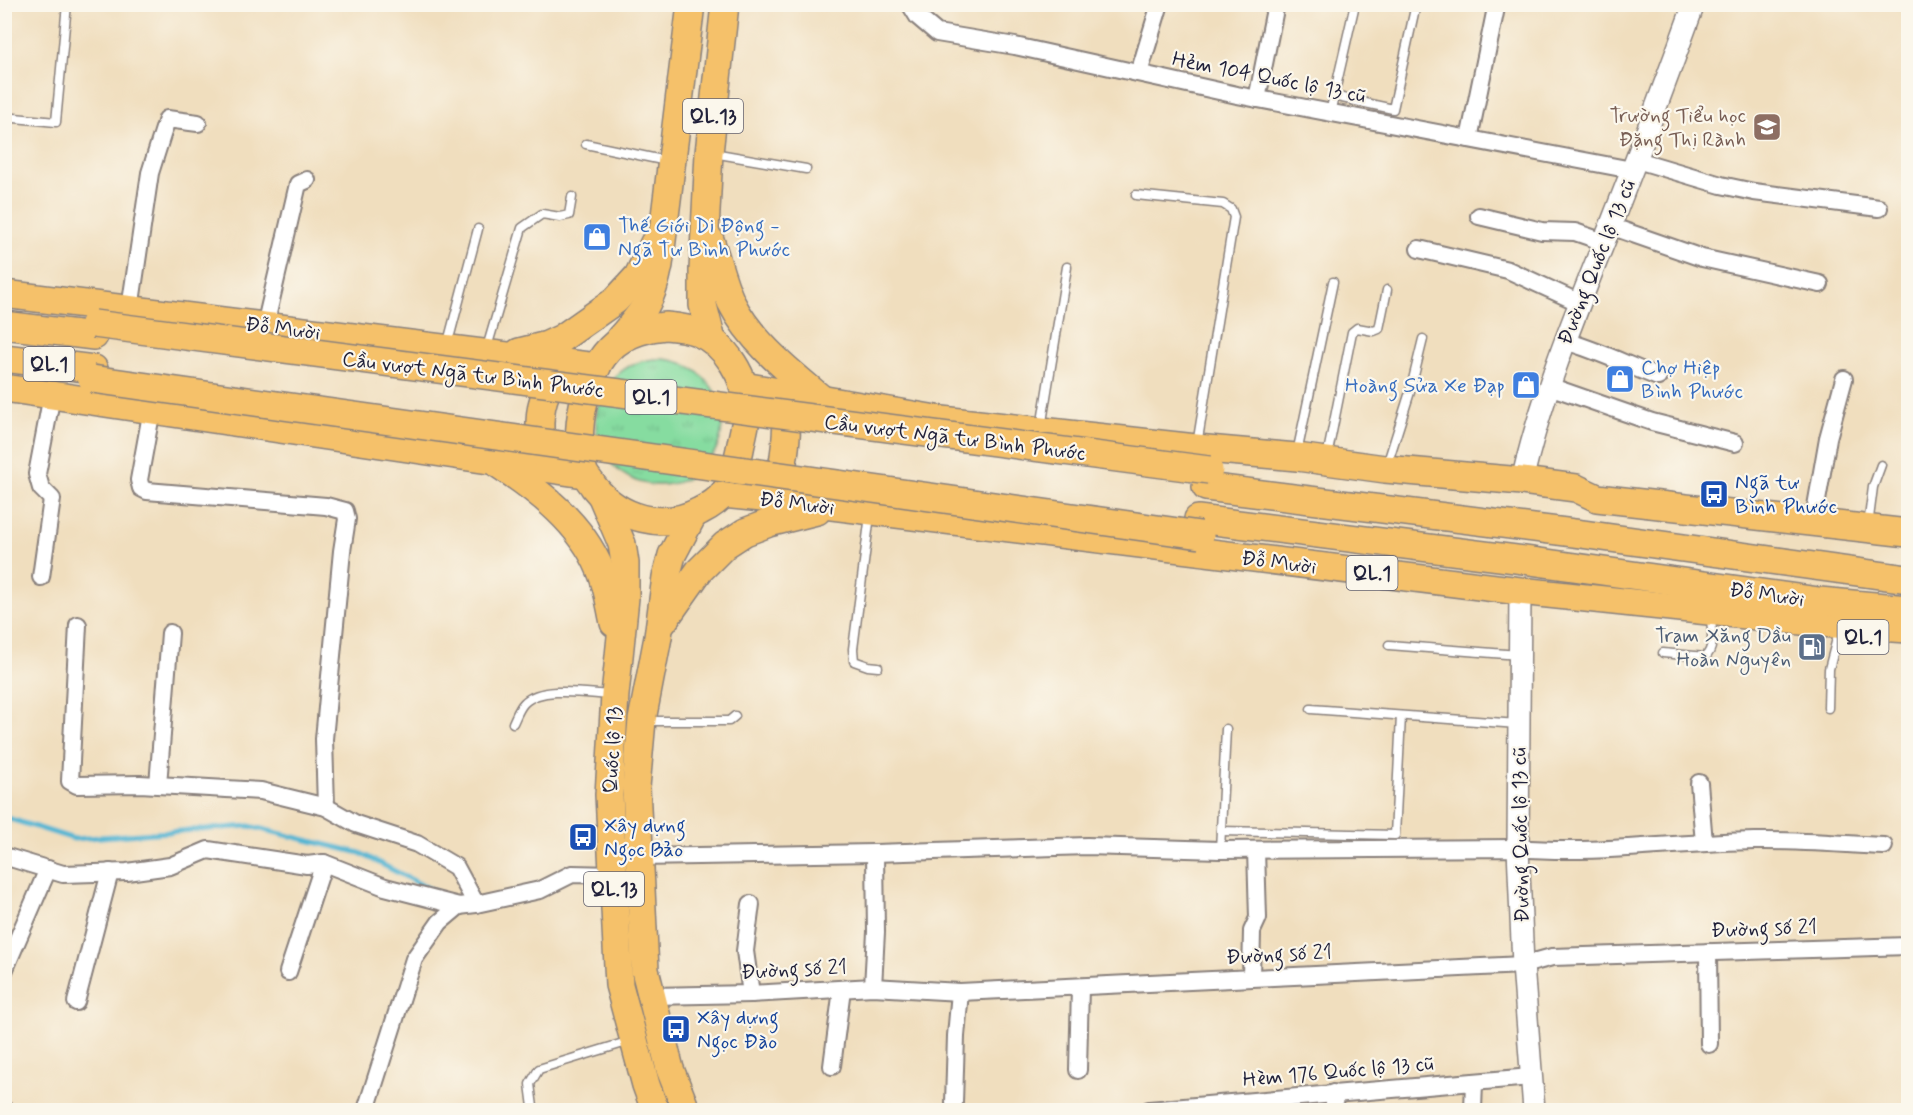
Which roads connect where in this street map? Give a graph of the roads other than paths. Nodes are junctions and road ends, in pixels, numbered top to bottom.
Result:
1 (67, 4) edge
2 (691, 4) edge
3 (725, 4) edge
4 (910, 4) edge
5 (1276, 4) edge
6 (1355, 4) edge
7 (1416, 4) edge
8 (1498, 4) edge
9 (1694, 4) edge
10 (1159, 7) dead end
11 (1138, 74) junction
12 (1257, 99) junction
13 (1331, 104) junction
14 (4, 117) edge
15 (198, 123) dead end
16 (1469, 139) junction
17 (586, 144) dead end
18 (709, 153) junction
19 (671, 161) junction
20 (1634, 165) junction
21 (806, 169) dead end
22 (307, 180) dead end
23 (1136, 195) dead end
24 (572, 196) dead end
25 (1879, 208) dead end
26 (1479, 216) dead end
27 (664, 224) junction
28 (705, 227) junction
29 (478, 230) dead end
30 (1607, 234) junction
31 (1419, 249) dead end
32 (1067, 267) dead end
33 (1333, 282) dead end
34 (1820, 284) dead end
35 (1387, 290) dead end
36 (4, 294) edge
37 (1580, 303) junction
38 (130, 309) junction
39 (4, 314) edge
40 (4, 325) edge
41 (265, 326) junction
42 (94, 330) junction
43 (1423, 339) dead end
44 (712, 340) junction
45 (1565, 341) junction
46 (615, 344) junction
47 (446, 349) junction
48 (492, 355) junction
49 (4, 358) edge
50 (563, 363) junction
51 (597, 367) junction
52 (4, 369) edge
53 (93, 374) junction
54 (1658, 377) dead end
55 (1844, 380) dead end
56 (743, 386) junction
57 (1550, 386) junction
58 (4, 388) edge
59 (774, 392) junction
60 (52, 395) junction
61 (824, 401) junction
62 (152, 409) junction
63 (1041, 431) junction
64 (1735, 443) dead end
65 (1296, 457) junction
66 (1326, 461) junction
67 (495, 462) junction
68 (1881, 465) dead end
69 (1204, 468) junction
70 (1386, 468) junction
71 (553, 469) junction
72 (584, 474) junction
73 (1522, 481) junction
74 (1576, 489) junction
75 (723, 494) junction
76 (602, 497) junction
77 (773, 499) junction
78 (836, 507) junction
79 (871, 511) junction
80 (1815, 512) junction
81 (693, 515) junction
82 (1520, 517) junction
83 (1869, 518) junction
84 (1908, 522) edge
85 (1908, 533) edge
86 (1522, 576) junction
87 (41, 577) dead end
88 (1908, 579) edge
89 (1908, 609) edge
90 (1711, 612) junction
91 (663, 615) junction
92 (1826, 619) junction
93 (78, 625) dead end
94 (1908, 629) edge
95 (170, 633) dead end
96 (1908, 643) edge
97 (1389, 645) dead end
98 (1664, 653) dead end
99 (1520, 655) junction
100 (618, 663) junction
101 (878, 667) dead end
102 (615, 695) junction
103 (1828, 708) dead end
104 (1311, 709) dead end
105 (735, 716) dead end
106 (1401, 716) junction
107 (651, 722) junction
108 (513, 723) dead end
109 (1519, 724) junction
110 (1226, 729) dead end
111 (1700, 783) dead end
112 (158, 785) junction
113 (326, 807) junction
114 (1221, 831) junction
115 (1704, 843) junction
116 (1884, 846) dead end
117 (1518, 848) junction
118 (1220, 850) junction
119 (1256, 850) junction
120 (640, 852) junction
121 (876, 853) junction
122 (4, 856) edge
123 (324, 863) junction
124 (48, 869) junction
125 (110, 872) junction
126 (613, 875) junction
127 (751, 904) dead end
128 (467, 905) junction
129 (1908, 946) edge
130 (1708, 952) junction
131 (1523, 965) junction
132 (4, 971) edge
133 (288, 972) dead end
134 (1251, 978) junction
135 (873, 987) junction
136 (1080, 987) junction
137 (842, 989) junction
138 (960, 992) junction
139 (751, 994) junction
140 (652, 996) junction
141 (76, 1002) dead end
142 (634, 1040) junction
143 (1709, 1044) dead end
144 (832, 1066) dead end
145 (1078, 1070) dead end
146 (1532, 1077) junction
147 (1474, 1082) junction
148 (1333, 1093) junction
149 (954, 1103) dead end
150 (1251, 1106) edge
151 (366, 1110) edge
152 (531, 1110) edge
153 (655, 1110) edge
154 (686, 1110) edge
155 (1149, 1110) edge
156 (1335, 1110) edge
157 (1473, 1110) edge
158 (1534, 1110) edge

1 - 14 lane
2 - 19 highway, QL.13
3 - 18 highway, QL.13
4 - 11 street, Hẻm 104 Quốc lộ 13 cũ
5 - 12 street
6 - 13 lane
7 - 13 lane
8 - 16 street
9 - 20 street, Đường Quốc lộ 13 cũ
10 - 11 street
11 - 12 street, Hẻm 104 Quốc lộ 13 cũ
12 - 13 street, Hẻm 104 Quốc lộ 13 cũ
13 - 16 street, Hẻm 104 Quốc lộ 13 cũ
15 - 38 street
16 - 20 street, Hẻm 104 Quốc lộ 13 cũ
17 - 19 lane
18 - 21 lane
18 - 28 highway, QL.13
19 - 27 highway, QL.13
20 - 25 street, Hẻm 104 Quốc lộ 13 cũ
20 - 30 street, Đường Quốc lộ 13 cũ
22 - 41 street
23 - 69 lane
24 - 48 lane
26 - 30 street
27 - 46 highway, QL.13
27 - 48 highway
28 - 44 highway, QL.13
28 - 61 highway
29 - 47 lane
30 - 34 street
30 - 37 street, Đường Quốc lộ 13 cũ
31 - 37 street
32 - 63 lane
33 - 65 lane
35 - 66 lane
36 - 38 highway, Đỗ Mười / QL.1
37 - 45 street, Đường Quốc lộ 13 cũ
38 - 41 highway, Đỗ Mười / QL.1
39 - 42 highway, QL.1
40 - 42 highway, QL.1
41 - 47 highway, Đỗ Mười / QL.1
42 - 69 highway, Cầu vượt Ngã tư Bình Phước / QL.1
43 - 70 lane
44 - 46 highway, QL.13
44 - 56 highway, QL.13
45 - 54 street
45 - 57 street, Đường Quốc lộ 13 cũ
46 - 51 highway, QL.13
47 - 48 highway, Đỗ Mười / QL.1
48 - 50 highway, Đỗ Mười / QL.1
49 - 53 highway, QL.1
50 - 51 highway, Đỗ Mười / QL.1
50 - 71 highway
51 - 72 highway, QL.13
52 - 53 highway, QL.1
53 - 86 highway, Đỗ Mười / QL.1
55 - 80 street
56 - 59 highway, Đỗ Mười / QL.1
56 - 75 highway, QL.13
57 - 64 street
57 - 73 street, Đường Quốc lộ 13 cũ
58 - 60 highway, QL.1
59 - 61 highway, Đỗ Mười / QL.1
59 - 77 highway
60 - 62 highway, QL.1
60 - 87 street
61 - 63 highway, Đỗ Mười / QL.1
62 - 67 highway, QL.1
62 - 113 street
63 - 69 highway, Đỗ Mười / QL.1
65 - 66 highway, Đỗ Mười / QL.1
65 - 69 highway, Đỗ Mười / QL.1
66 - 70 highway, Đỗ Mười / QL.1
67 - 71 highway, QL.1
67 - 100 highway
68 - 83 lane
69 - 82 highway, Đỗ Mười / QL.1
70 - 73 highway, Đỗ Mười / QL.1
71 - 72 highway, QL.1
72 - 76 highway, QL.13
73 - 74 highway, Đỗ Mười / QL.1
73 - 82 highway, Đường Quốc lộ 13 cũ
74 - 80 highway, Đỗ Mười / QL.1
74 - 85 highway, Đỗ Mười / QL.1
75 - 77 highway, Đỗ Mười / QL.1
75 - 81 highway, QL.13
76 - 81 highway, QL.13
76 - 100 highway, Quốc lộ 13 / QL.13
77 - 78 highway, Đỗ Mười / QL.1
78 - 79 highway, Đỗ Mười / QL.1
78 - 91 highway
79 - 86 highway, Đỗ Mười / QL.1
79 - 101 lane
80 - 83 highway, Đỗ Mười / QL.1
81 - 91 highway, Quốc lộ 13 / QL.13
82 - 88 highway, Đỗ Mười / QL.1
83 - 84 highway, Đỗ Mười / QL.1
86 - 90 highway, Đỗ Mười / QL.1
86 - 92 highway, Đỗ Mười / QL.1
86 - 99 street, Đường Quốc lộ 13 cũ
89 - 92 highway, Đỗ Mười / QL.1
90 - 92 highway, Đỗ Mười / QL.1
90 - 98 lane
91 - 107 highway, Quốc lộ 13 / QL.13
91 - 120 highway, Quốc lộ 13 / QL.13
92 - 94 highway, Đỗ Mười / QL.1
92 - 96 highway, QL.1
92 - 103 lane
93 - 112 street
95 - 112 street
97 - 99 lane
99 - 109 street, Đường Quốc lộ 13 cũ
100 - 102 highway, Quốc lộ 13 / QL.13
102 - 108 lane
102 - 126 highway, Quốc lộ 13 / QL.13
104 - 106 lane
105 - 107 lane
106 - 109 lane
106 - 114 lane
107 - 120 highway, Quốc lộ 13 / QL.13
109 - 117 street, Đường Quốc lộ 13 cũ
110 - 114 lane
111 - 115 street
112 - 113 street
113 - 128 street
114 - 118 lane
115 - 116 street
115 - 117 street
117 - 119 street
117 - 131 street, Đường Quốc lộ 13 cũ
118 - 119 street
118 - 121 street
119 - 134 street
120 - 121 street
120 - 140 highway, Quốc lộ 13 / QL.13
121 - 135 street
122 - 124 street
123 - 125 street
123 - 128 street
123 - 133 street
124 - 125 street
124 - 132 street
125 - 141 street
126 - 128 street
126 - 142 highway, Quốc lộ 13 / QL.13
127 - 139 street
128 - 151 street
129 - 130 street, Đường số 21
130 - 131 street, Đường số 21
130 - 143 street
131 - 134 street, Đường số 21
131 - 146 street, Đường Quốc lộ 13 cũ
134 - 136 street, Đường số 21
135 - 137 street, Đường số 21
135 - 138 street, Đường số 21
136 - 138 street, Đường số 21
136 - 145 street
137 - 139 street, Đường số 21
137 - 144 street
138 - 149 street
139 - 140 street, Đường số 21
140 - 154 highway, Quốc lộ 13 / QL.13
142 - 152 lane
142 - 153 highway, Quốc lộ 13 / QL.13
146 - 147 street, Hèm 176 Quốc lộ 13 cũ
146 - 158 street, Đường Quốc lộ 13 cũ
147 - 148 street, Hèm 176 Quốc lộ 13 cũ
147 - 157 street
148 - 150 street, Hèm 176 Quốc lộ 13 cũ
148 - 156 street
150 - 155 street, Hèm 176 Quốc lộ 13 cũ

